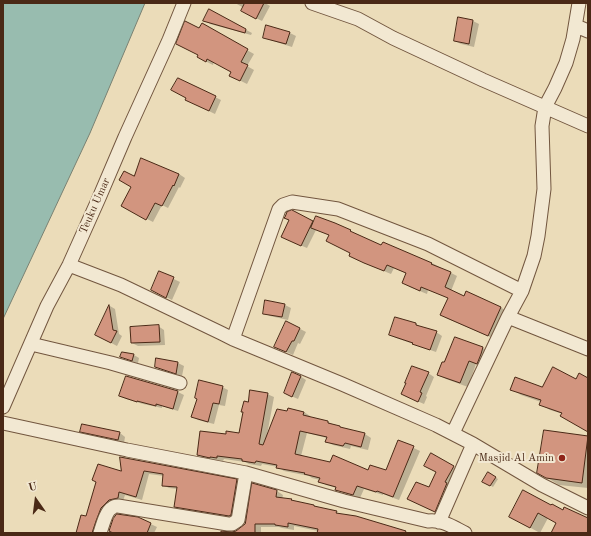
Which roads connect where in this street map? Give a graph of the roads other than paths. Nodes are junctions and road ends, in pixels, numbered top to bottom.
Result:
1 (184, 3) edge
2 (312, 3) edge
3 (578, 3) edge
4 (576, 26) junction
5 (588, 30) edge
6 (545, 107) junction
7 (588, 126) edge
8 (69, 265) junction
9 (522, 290) junction
10 (508, 318) junction
11 (233, 339) junction
12 (31, 344) junction
13 (588, 349) edge
14 (180, 383) dead end
15 (3, 407) edge
16 (3, 423) edge
17 (453, 433) junction
18 (473, 444) junction
19 (246, 473) junction
20 (588, 508) edge
21 (439, 522) junction
22 (100, 533) edge
23 (465, 533) edge

1 - 8 street, Teuku Umar
2 - 6 street
3 - 4 street
4 - 5 street
4 - 6 street
6 - 7 street
6 - 9 street
8 - 11 street
8 - 12 street, Teuku Umar
9 - 10 street
9 - 11 street
10 - 13 street
10 - 17 street
11 - 17 street
12 - 14 street
12 - 15 street, Teuku Umar
16 - 19 street
17 - 18 street
18 - 20 street
18 - 21 street
19 - 21 street
19 - 22 street
21 - 23 street

